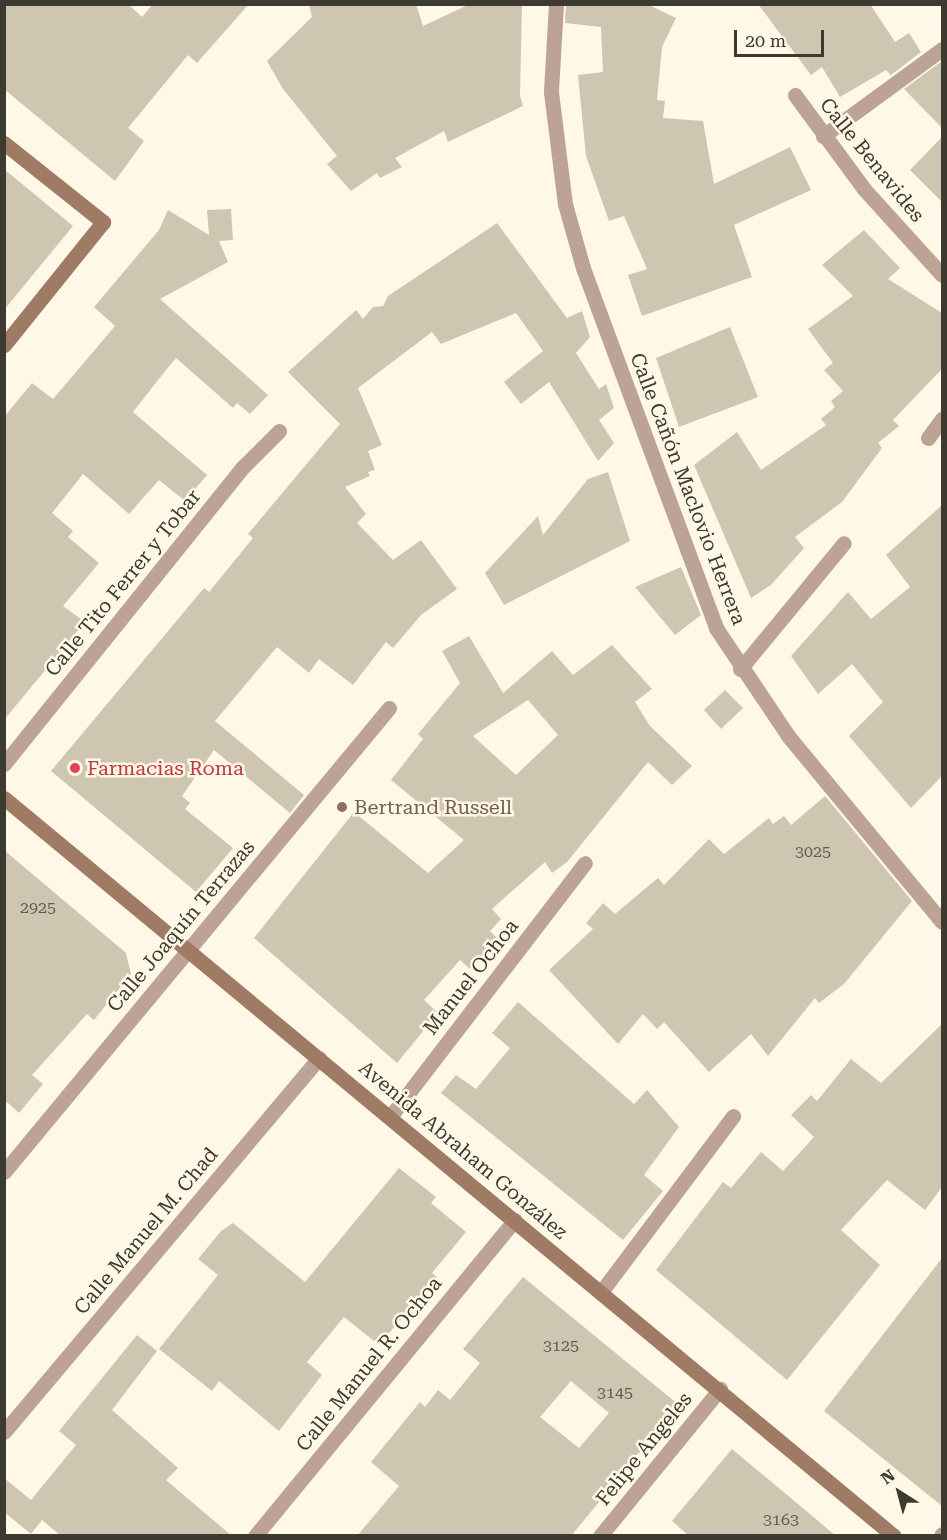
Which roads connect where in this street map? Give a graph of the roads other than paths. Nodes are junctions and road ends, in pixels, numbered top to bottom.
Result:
1 (556, 4) edge
2 (942, 49) edge
3 (795, 95) dead end
4 (823, 136) junction
5 (4, 143) edge
6 (942, 275) edge
7 (4, 345) edge
8 (942, 419) edge
9 (279, 431) dead end
10 (928, 438) dead end
11 (844, 543) dead end
12 (740, 669) junction
13 (389, 708) dead end
14 (4, 764) edge
15 (4, 798) edge
16 (585, 863) dead end
17 (942, 922) edge
18 (189, 950) junction
19 (319, 1058) junction
20 (390, 1116) junction
21 (733, 1116) dead end
22 (4, 1172) edge
23 (515, 1220) junction
24 (601, 1292) junction
25 (720, 1389) junction
26 (4, 1432) edge
27 (255, 1536) edge
28 (600, 1536) edge
29 (894, 1536) edge

1 - 12 street, Calle Cañón Maclovio Herrera
2 - 4 street
3 - 4 street, Calle Benavides
4 - 6 street, Calle Benavides
5 - 7 main road
8 - 10 street
9 - 14 street, Calle Tito Ferrer y Tobar
11 - 12 street
12 - 17 street, Calle Cañón Maclovio Herrera
13 - 18 street, Calle Joaquín Terrazas
15 - 18 main road, Avenida Abraham González
16 - 20 street, Manuel Ochoa
18 - 19 main road, Avenida Abraham González
18 - 22 street, Calle Joaquín Terrazas
19 - 20 main road, Avenida Abraham González
19 - 26 street, Calle Manuel M. Chad
20 - 23 main road, Avenida Abraham González
21 - 24 street
23 - 24 main road, Avenida Abraham González
23 - 27 street, Calle Manuel R. Ochoa
24 - 25 main road, Avenida Abraham González
25 - 28 street, Felipe Angeles
25 - 29 main road, Avenida Abraham González

